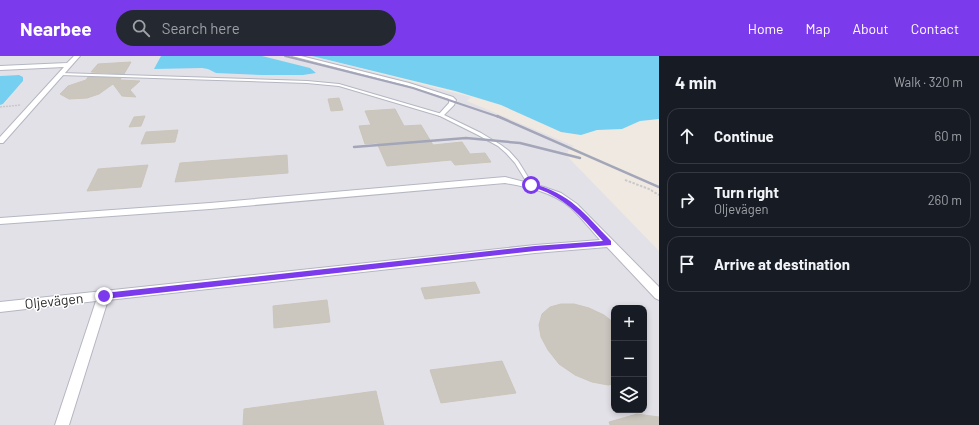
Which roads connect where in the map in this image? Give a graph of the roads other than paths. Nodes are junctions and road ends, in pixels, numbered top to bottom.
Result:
1 (77, 56) edge
2 (295, 56) edge
3 (69, 65) junction
4 (0, 68) edge
5 (61, 74) junction
6 (440, 115) junction
7 (0, 141) edge
8 (531, 185) junction
9 (0, 221) edge
10 (609, 243) junction
11 (659, 295) edge
12 (104, 296) junction
13 (0, 307) edge
14 (62, 425) edge

1 - 3 street
2 - 6 street
3 - 4 street
3 - 5 street
5 - 6 lane
5 - 7 street
6 - 8 lane
8 - 9 street
8 - 10 street
10 - 11 street
10 - 12 street, Oljevägen
12 - 13 street, Oljevägen
12 - 14 street

